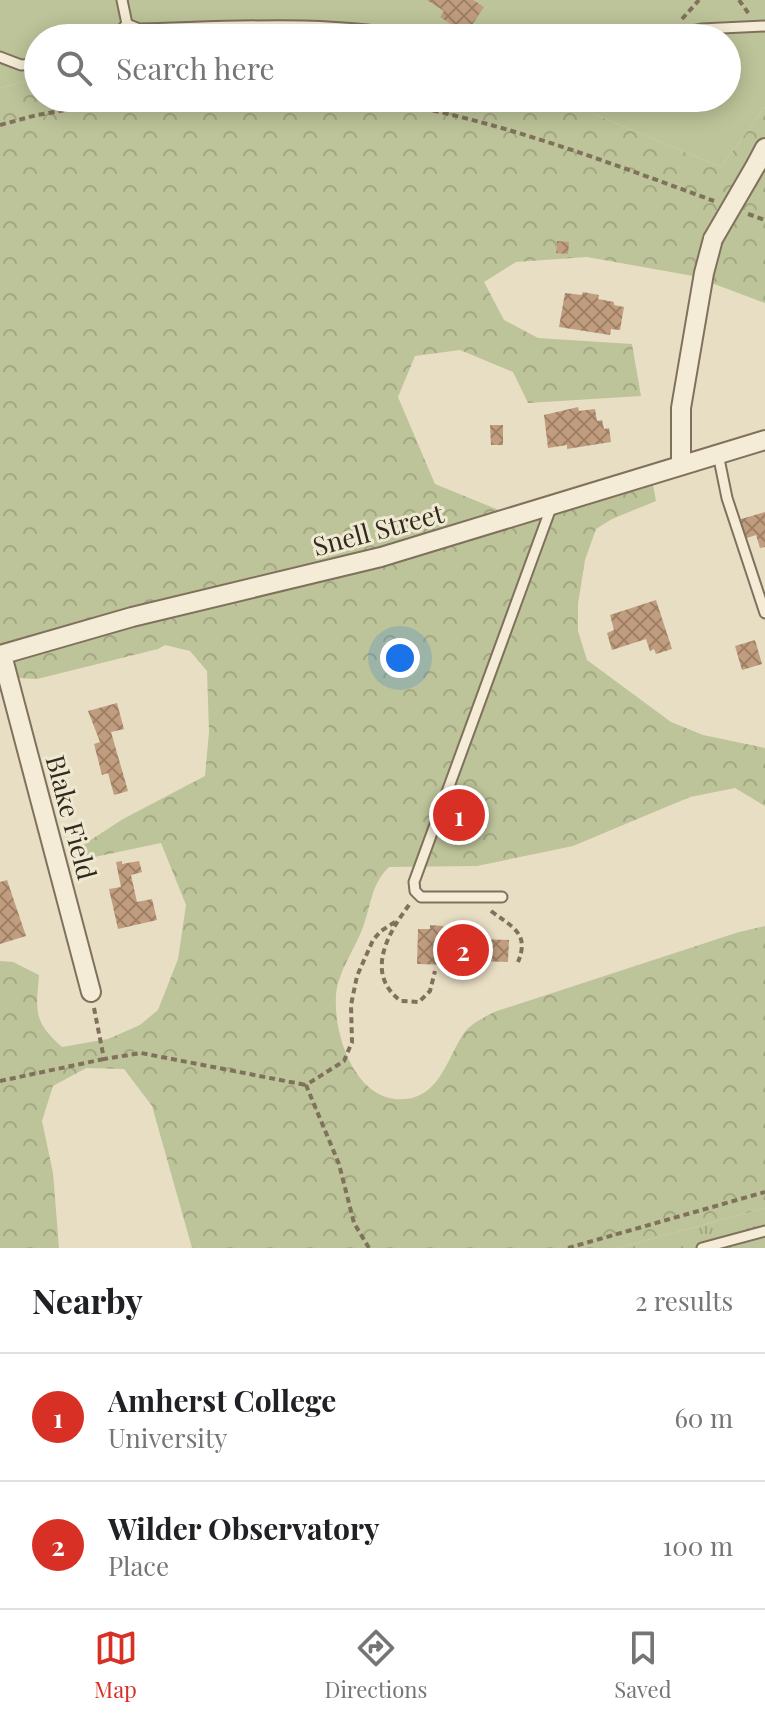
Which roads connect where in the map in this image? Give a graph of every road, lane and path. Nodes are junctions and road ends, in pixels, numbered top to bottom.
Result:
1 (122, 0) edge
2 (127, 24) edge
3 (765, 26) edge
4 (741, 27) edge
5 (0, 57) edge
6 (24, 65) edge
7 (54, 112) edge
8 (440, 112) edge
9 (0, 125) edge
10 (760, 156) edge
11 (716, 202) dead end
12 (745, 212) dead end
13 (765, 220) edge
14 (765, 440) edge
15 (718, 454) junction
16 (681, 465) junction
17 (552, 505) junction
18 (765, 613) edge
19 (1, 655) edge
20 (418, 894) junction
21 (479, 897) junction
22 (502, 897) dead end
23 (398, 920) junction
24 (518, 962) dead end
25 (435, 971) dead end
26 (91, 992) joint
27 (104, 1059) junction
28 (0, 1081) edge
29 (306, 1085) junction
30 (765, 1192) edge
31 (765, 1231) edge
32 (369, 1248) edge
33 (568, 1248) edge
34 (702, 1248) edge

1 - 2 lane
3 - 4 lane
5 - 6 lane
7 - 9 path
8 - 11 path
10 - 16 street, bridge
12 - 13 path
14 - 15 street, Snell Street
15 - 16 street, Snell Street
15 - 18 lane
16 - 17 street, Snell Street
17 - 19 street, Snell Street
17 - 20 lane
19 - 26 street, Blake Field
20 - 21 lane
20 - 23 path
21 - 22 lane
21 - 24 path
23 - 25 path
23 - 29 path
26 - 27 path
27 - 28 path
27 - 29 path
29 - 32 path
30 - 33 path
31 - 34 lane

